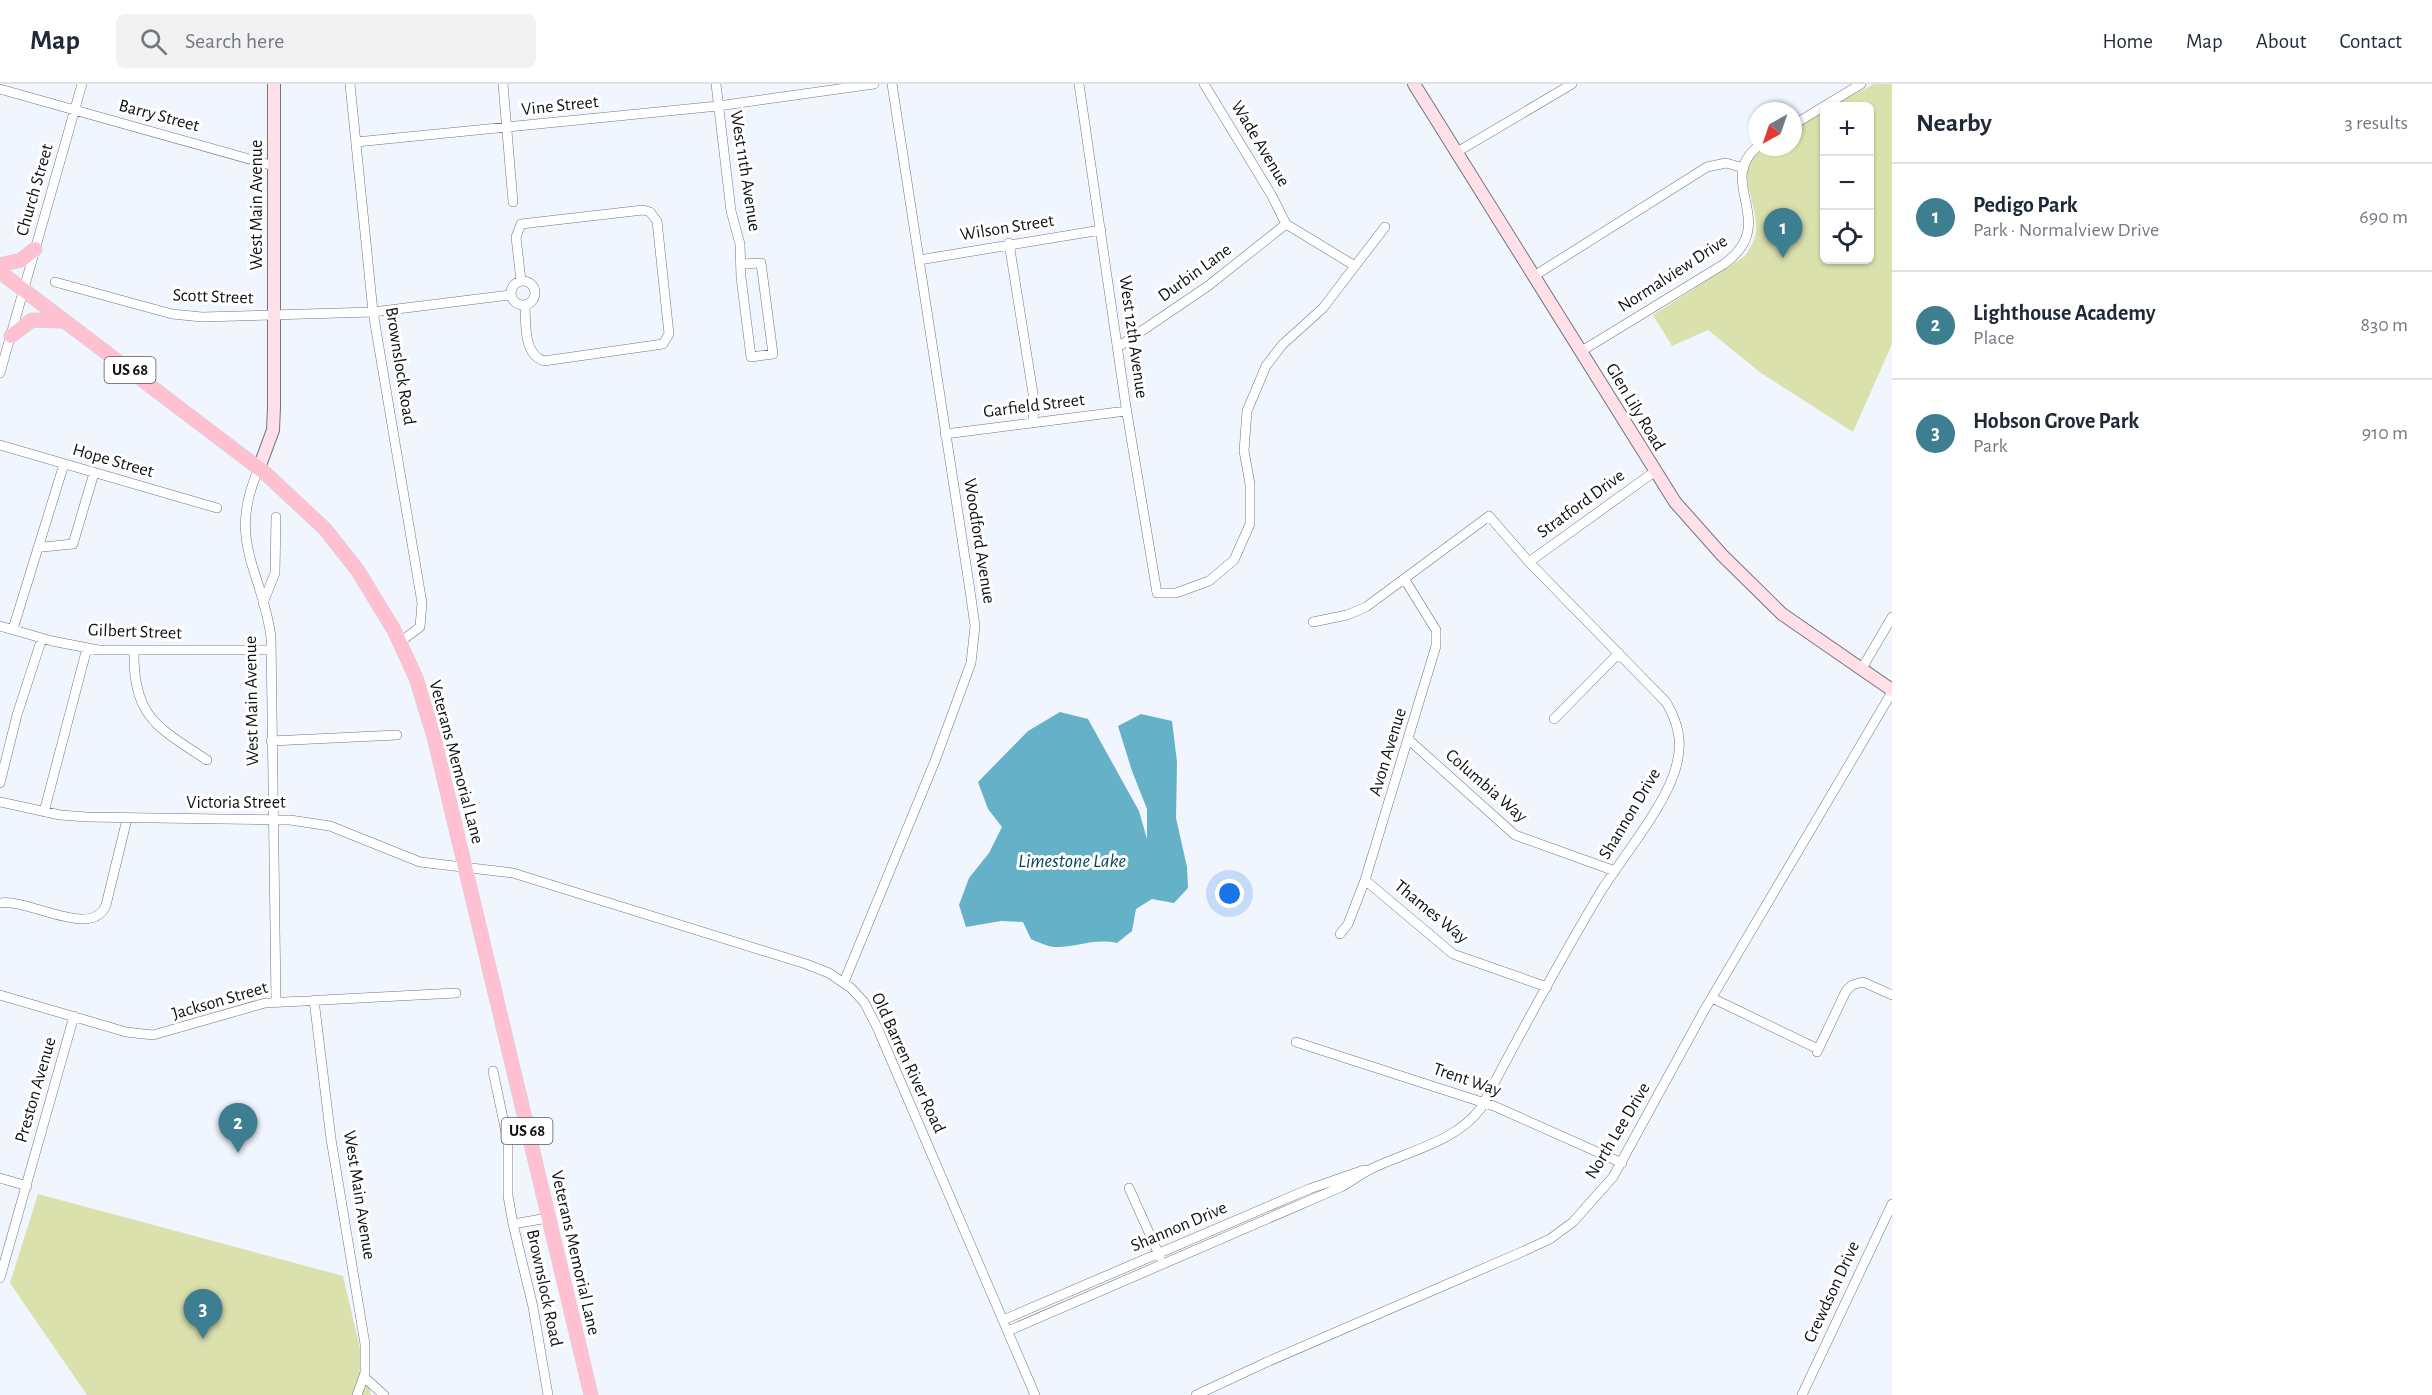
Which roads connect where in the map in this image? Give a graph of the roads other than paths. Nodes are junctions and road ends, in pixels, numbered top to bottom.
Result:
1 (82, 84) edge
2 (274, 84) edge
3 (350, 84) edge
4 (503, 84) edge
5 (716, 84) edge
6 (874, 84) edge
7 (892, 84) edge
8 (1079, 84) edge
9 (1204, 84) edge
10 (1414, 84) edge
11 (1572, 84) edge
12 (1861, 84) edge
13 (0, 89) edge
14 (718, 106) junction
15 (75, 110) junction
16 (1802, 120) edge
17 (507, 128) junction
18 (356, 142) junction
19 (1457, 152) junction
20 (1750, 156) edge
21 (274, 166) junction
22 (1744, 168) junction
23 (513, 202) dead end
24 (1286, 223) junction
25 (1385, 227) dead end
26 (1101, 230) junction
27 (1009, 243) junction
28 (35, 249) junction
29 (919, 260) junction
30 (742, 264) junction
31 (0, 265) edge
32 (1355, 266) junction
33 (0, 272) edge
34 (1534, 276) junction
35 (521, 281) junction
36 (55, 282) dead end
37 (24, 290) junction
38 (510, 295) junction
39 (525, 306) junction
40 (373, 312) junction
41 (275, 315) junction
42 (66, 322) junction
43 (11, 336) junction
44 (1118, 347) junction
45 (1580, 351) junction
46 (0, 374) edge
47 (1126, 411) junction
48 (1033, 422) junction
49 (945, 434) junction
50 (0, 445) edge
51 (64, 464) junction
52 (259, 468) junction
53 (94, 472) junction
54 (1654, 472) junction
55 (217, 508) dead end
56 (276, 518) dead end
57 (40, 544) junction
58 (1528, 562) junction
59 (1405, 580) junction
60 (263, 603) junction
61 (1892, 618) edge
62 (1313, 622) dead end
63 (0, 626) edge
64 (13, 629) junction
65 (42, 638) junction
66 (400, 642) junction
67 (87, 648) junction
68 (271, 650) junction
69 (134, 651) junction
70 (1619, 653) junction
71 (1861, 670) junction
72 (1892, 691) edge
73 (1554, 719) dead end
74 (397, 735) dead end
75 (1408, 740) junction
76 (271, 741) junction
77 (207, 760) dead end
78 (0, 783) edge
79 (0, 802) edge
80 (44, 812) junction
81 (127, 819) junction
82 (272, 820) junction
83 (465, 867) junction
84 (1615, 871) junction
85 (1365, 880) junction
86 (0, 903) edge
87 (1340, 934) dead end
88 (844, 982) junction
89 (1547, 987) junction
90 (456, 993) dead end
91 (0, 995) edge
92 (1892, 995) edge
93 (1712, 998) junction
94 (314, 1000) junction
95 (276, 1001) junction
96 (74, 1016) junction
97 (1296, 1042) dead end
98 (493, 1071) dead end
99 (1484, 1102) junction
100 (1622, 1163) junction
101 (1370, 1169) junction
102 (0, 1178) edge
103 (27, 1186) junction
104 (1129, 1188) dead end
105 (1892, 1204) edge
106 (1266, 1208) junction
107 (548, 1218) junction
108 (1270, 1218) junction
109 (513, 1224) junction
110 (1159, 1254) junction
111 (1163, 1264) junction
112 (0, 1278) edge
113 (1081, 1287) junction
114 (1086, 1298) junction
115 (1003, 1320) junction
116 (1008, 1331) junction
117 (364, 1377) junction
118 (357, 1395) edge
119 (384, 1395) edge
120 (548, 1395) edge
121 (591, 1395) edge
122 (1035, 1395) edge
123 (1196, 1395) edge
124 (1802, 1395) edge

1 - 15 street, Church Street
2 - 21 street, West Main Avenue
3 - 18 street, Brownslock Road
4 - 17 street
5 - 14 street, West 11th Avenue
6 - 14 street, Vine Street
7 - 29 street, Woodford Avenue
8 - 26 street, West 12th Avenue
9 - 24 street, Wade Avenue
10 - 19 street, Glen Lily Road
11 - 19 street
12 - 16 street
13 - 15 street, Barry Street
14 - 17 street, Vine Street
14 - 30 street, West 11th Avenue
15 - 21 street, Barry Street
15 - 28 street, Church Street
17 - 18 street, Vine Street
17 - 23 street
18 - 40 street, Brownslock Road
19 - 34 street, Glen Lily Road
20 - 22 street
21 - 41 street, West Main Avenue
22 - 34 street
22 - 45 street, Normalview Drive
24 - 32 street
24 - 44 street, Durbin Lane
25 - 32 street
26 - 27 street, Wilson Street
26 - 44 street, West 12th Avenue
27 - 29 street, Wilson Street
27 - 48 street
28 - 31 main road
28 - 37 street, Church Street
29 - 49 street, Woodford Avenue
30 - 30 street, West 11th Avenue
32 - 47 street, West 12th Avenue
33 - 37 main road, Veterans Memorial Lane / US 68
34 - 45 street, Glen Lily Road
35 - 38 street
35 - 39 street
35 - 39 street
36 - 41 street, Scott Street
37 - 42 main road, Veterans Memorial Lane / US 68
37 - 43 street, Church Street
38 - 39 street
38 - 40 street, Scott Street
40 - 41 street, Scott Street
40 - 66 street, Brownslock Road
41 - 52 street, West Main Avenue
42 - 43 main road
42 - 52 main road, Veterans Memorial Lane / US 68
43 - 46 street, Church Street
44 - 47 street, West 12th Avenue
45 - 54 street, Glen Lily Road
47 - 48 street, Garfield Street
48 - 49 street, Garfield Street
49 - 88 street, Woodford Avenue
50 - 51 street, Hope Street
51 - 53 street, Hope Street
51 - 57 street
52 - 60 street, West Main Avenue
52 - 66 main road, Veterans Memorial Lane / US 68
53 - 55 street, Hope Street
53 - 57 street
54 - 58 street, Stratford Drive
54 - 71 street, Glen Lily Road
56 - 60 street
57 - 64 street
58 - 59 street, Shannon Drive
58 - 70 street, Shannon Drive
59 - 62 street
59 - 75 street, Avon Avenue
60 - 68 street, West Main Avenue
61 - 71 street
63 - 64 street, Gilbert Street
64 - 65 street, Gilbert Street
65 - 67 street, Gilbert Street
65 - 78 street
66 - 83 main road, Veterans Memorial Lane / US 68
67 - 69 street, Gilbert Street
67 - 80 street
68 - 69 street, Gilbert Street
68 - 76 street, West Main Avenue
69 - 77 street
70 - 73 street
70 - 84 street, Shannon Drive
71 - 72 street, Glen Lily Road
72 - 93 street, North Lee Drive
74 - 76 street
75 - 84 street, Columbia Way
75 - 85 street, Avon Avenue
76 - 82 street, West Main Avenue
79 - 80 street, Victoria Street
80 - 81 street, Victoria Street
81 - 82 street, Victoria Street
81 - 86 street
82 - 83 street, Victoria Street
82 - 95 street, West Main Avenue
83 - 88 street, Old Barren River Road
83 - 107 main road, Veterans Memorial Lane / US 68
84 - 89 street, Shannon Drive
85 - 87 street, Avon Avenue
85 - 89 street, Thames Way
88 - 115 street, Old Barren River Road
89 - 99 street, Shannon Drive
90 - 94 street, Jackson Street
91 - 96 street, Jackson Street
92 - 93 street
93 - 100 street, North Lee Drive
94 - 95 street, Jackson Street
94 - 117 street, West Main Avenue
95 - 96 street, Jackson Street
96 - 103 street, Preston Avenue
97 - 99 street, Trent Way
98 - 109 street
99 - 100 street, Trent Way
99 - 101 street, Shannon Drive
100 - 123 street, North Lee Drive
101 - 106 street, Shannon Drive
101 - 108 street, Shannon Drive
102 - 103 street
103 - 112 street, Preston Avenue
104 - 110 street
105 - 124 street, Crewdson Drive
106 - 108 street
106 - 110 street, Shannon Drive
107 - 109 street, Brownslock Road
107 - 121 main road, Veterans Memorial Lane / US 68
108 - 111 street, Shannon Drive
109 - 120 street, Brownslock Road
110 - 111 street
110 - 113 street, Shannon Drive
111 - 114 street, Shannon Drive
113 - 114 street
113 - 115 street, Shannon Drive
114 - 116 street, Shannon Drive
115 - 116 street, Old Barren River Road
116 - 122 street, Old Barren River Road
117 - 118 street, West Main Avenue
117 - 119 street

